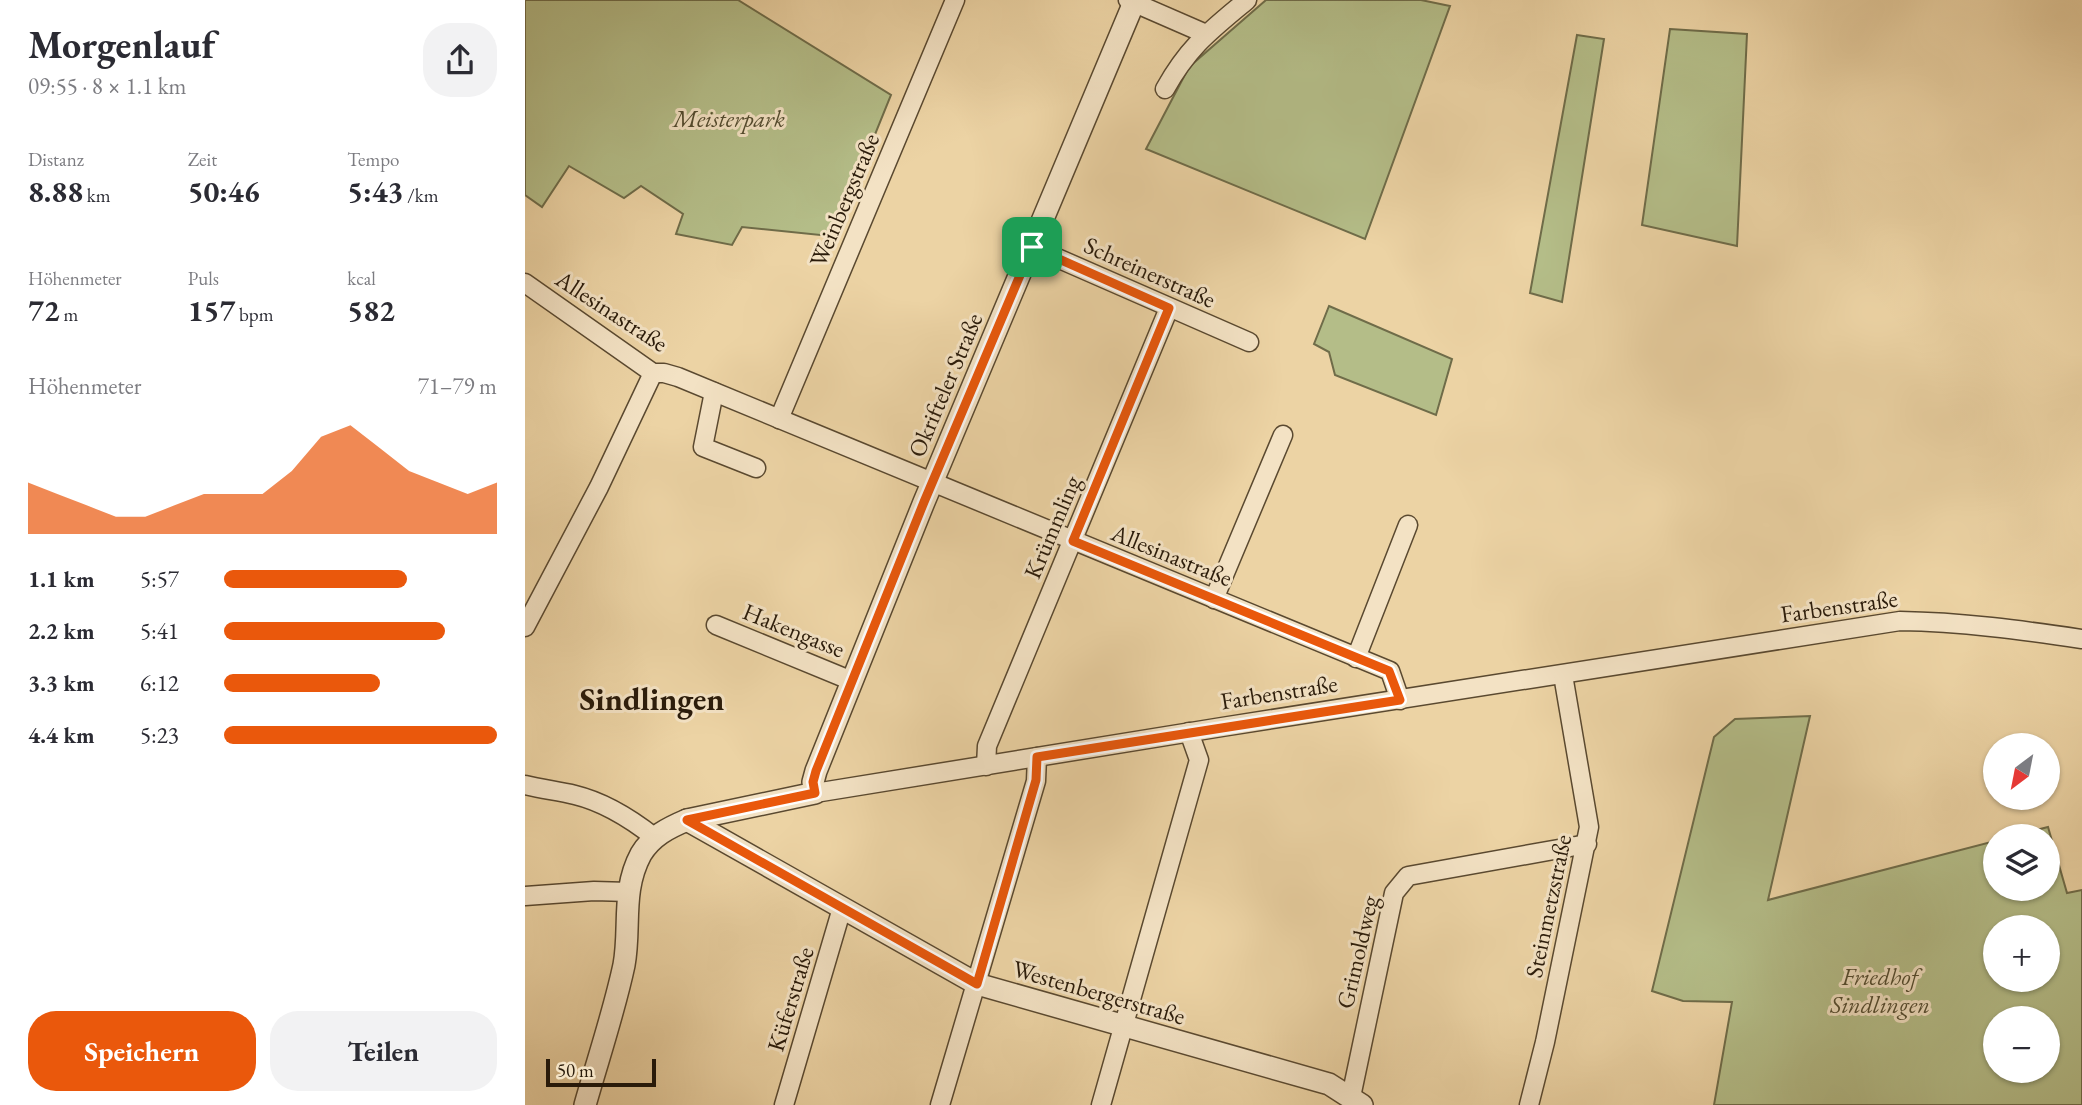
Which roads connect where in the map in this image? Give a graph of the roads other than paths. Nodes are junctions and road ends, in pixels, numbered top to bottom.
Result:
1 (955, 0) edge
2 (1247, 0) edge
3 (1132, 1) edge
4 (1206, 34) junction
5 (1165, 89) dead end
6 (1032, 247) junction
7 (525, 283) edge
8 (1169, 308) junction
9 (1249, 342) dead end
10 (653, 373) junction
11 (713, 392) junction
12 (779, 419) junction
13 (1283, 435) dead end
14 (756, 468) dead end
15 (932, 484) junction
16 (1408, 525) dead end
17 (1073, 541) junction
18 (1214, 599) junction
19 (716, 625) dead end
20 (525, 627) edge
21 (2082, 639) edge
22 (1356, 658) junction
23 (1563, 675) junction
24 (852, 681) junction
25 (1400, 700) junction
26 (1189, 732) junction
27 (1037, 757) junction
28 (986, 766) junction
29 (525, 786) edge
30 (815, 793) junction
31 (687, 820) junction
32 (654, 837) junction
33 (1587, 844) junction
34 (629, 892) junction
35 (525, 896) edge
36 (842, 908) junction
37 (977, 984) junction
38 (1124, 1026) junction
39 (1356, 1101) edge
40 (585, 1105) edge
41 (784, 1105) edge
42 (940, 1105) edge
43 (1101, 1105) edge
44 (1529, 1105) edge

1 - 12 street, Weinbergstraße
2 - 4 street
3 - 4 street
3 - 6 street, Okrifteler Straße
4 - 5 street
6 - 8 street, Schreinerstraße
6 - 15 street, Okrifteler Straße
7 - 10 street, Allesinastraße
8 - 9 street, Schreinerstraße
8 - 17 street, Krümmling
10 - 11 street, Allesinastraße
10 - 20 street
11 - 12 street, Allesinastraße
11 - 14 street
12 - 15 street, Allesinastraße
13 - 18 street
15 - 17 street, Allesinastraße
15 - 24 street, Okrifteler Straße
16 - 22 street
17 - 18 street, Allesinastraße
17 - 28 street, Krümmling
18 - 22 street, Allesinastraße
19 - 24 street, Hakengasse
21 - 23 street, Farbenstraße
22 - 25 street, Allesinastraße
23 - 25 street, Farbenstraße
23 - 33 street, Steinmetzstraße
24 - 30 street, Okrifteler Straße
25 - 26 street, Farbenstraße
26 - 27 street, Farbenstraße
26 - 38 street
27 - 28 street, Farbenstraße
27 - 37 street
28 - 30 street, Farbenstraße
29 - 32 street
30 - 31 street, Farbenstraße
31 - 32 street, Farbenstraße
31 - 36 street, Westenbergerstraße
32 - 34 street
33 - 39 street, Grimoldweg
33 - 44 street, Steinmetzstraße
34 - 35 street
34 - 40 street
36 - 37 street, Westenbergerstraße
36 - 41 street, Küferstraße
37 - 38 street, Westenbergerstraße
37 - 42 street
38 - 39 street, Westenbergerstraße
38 - 43 street

